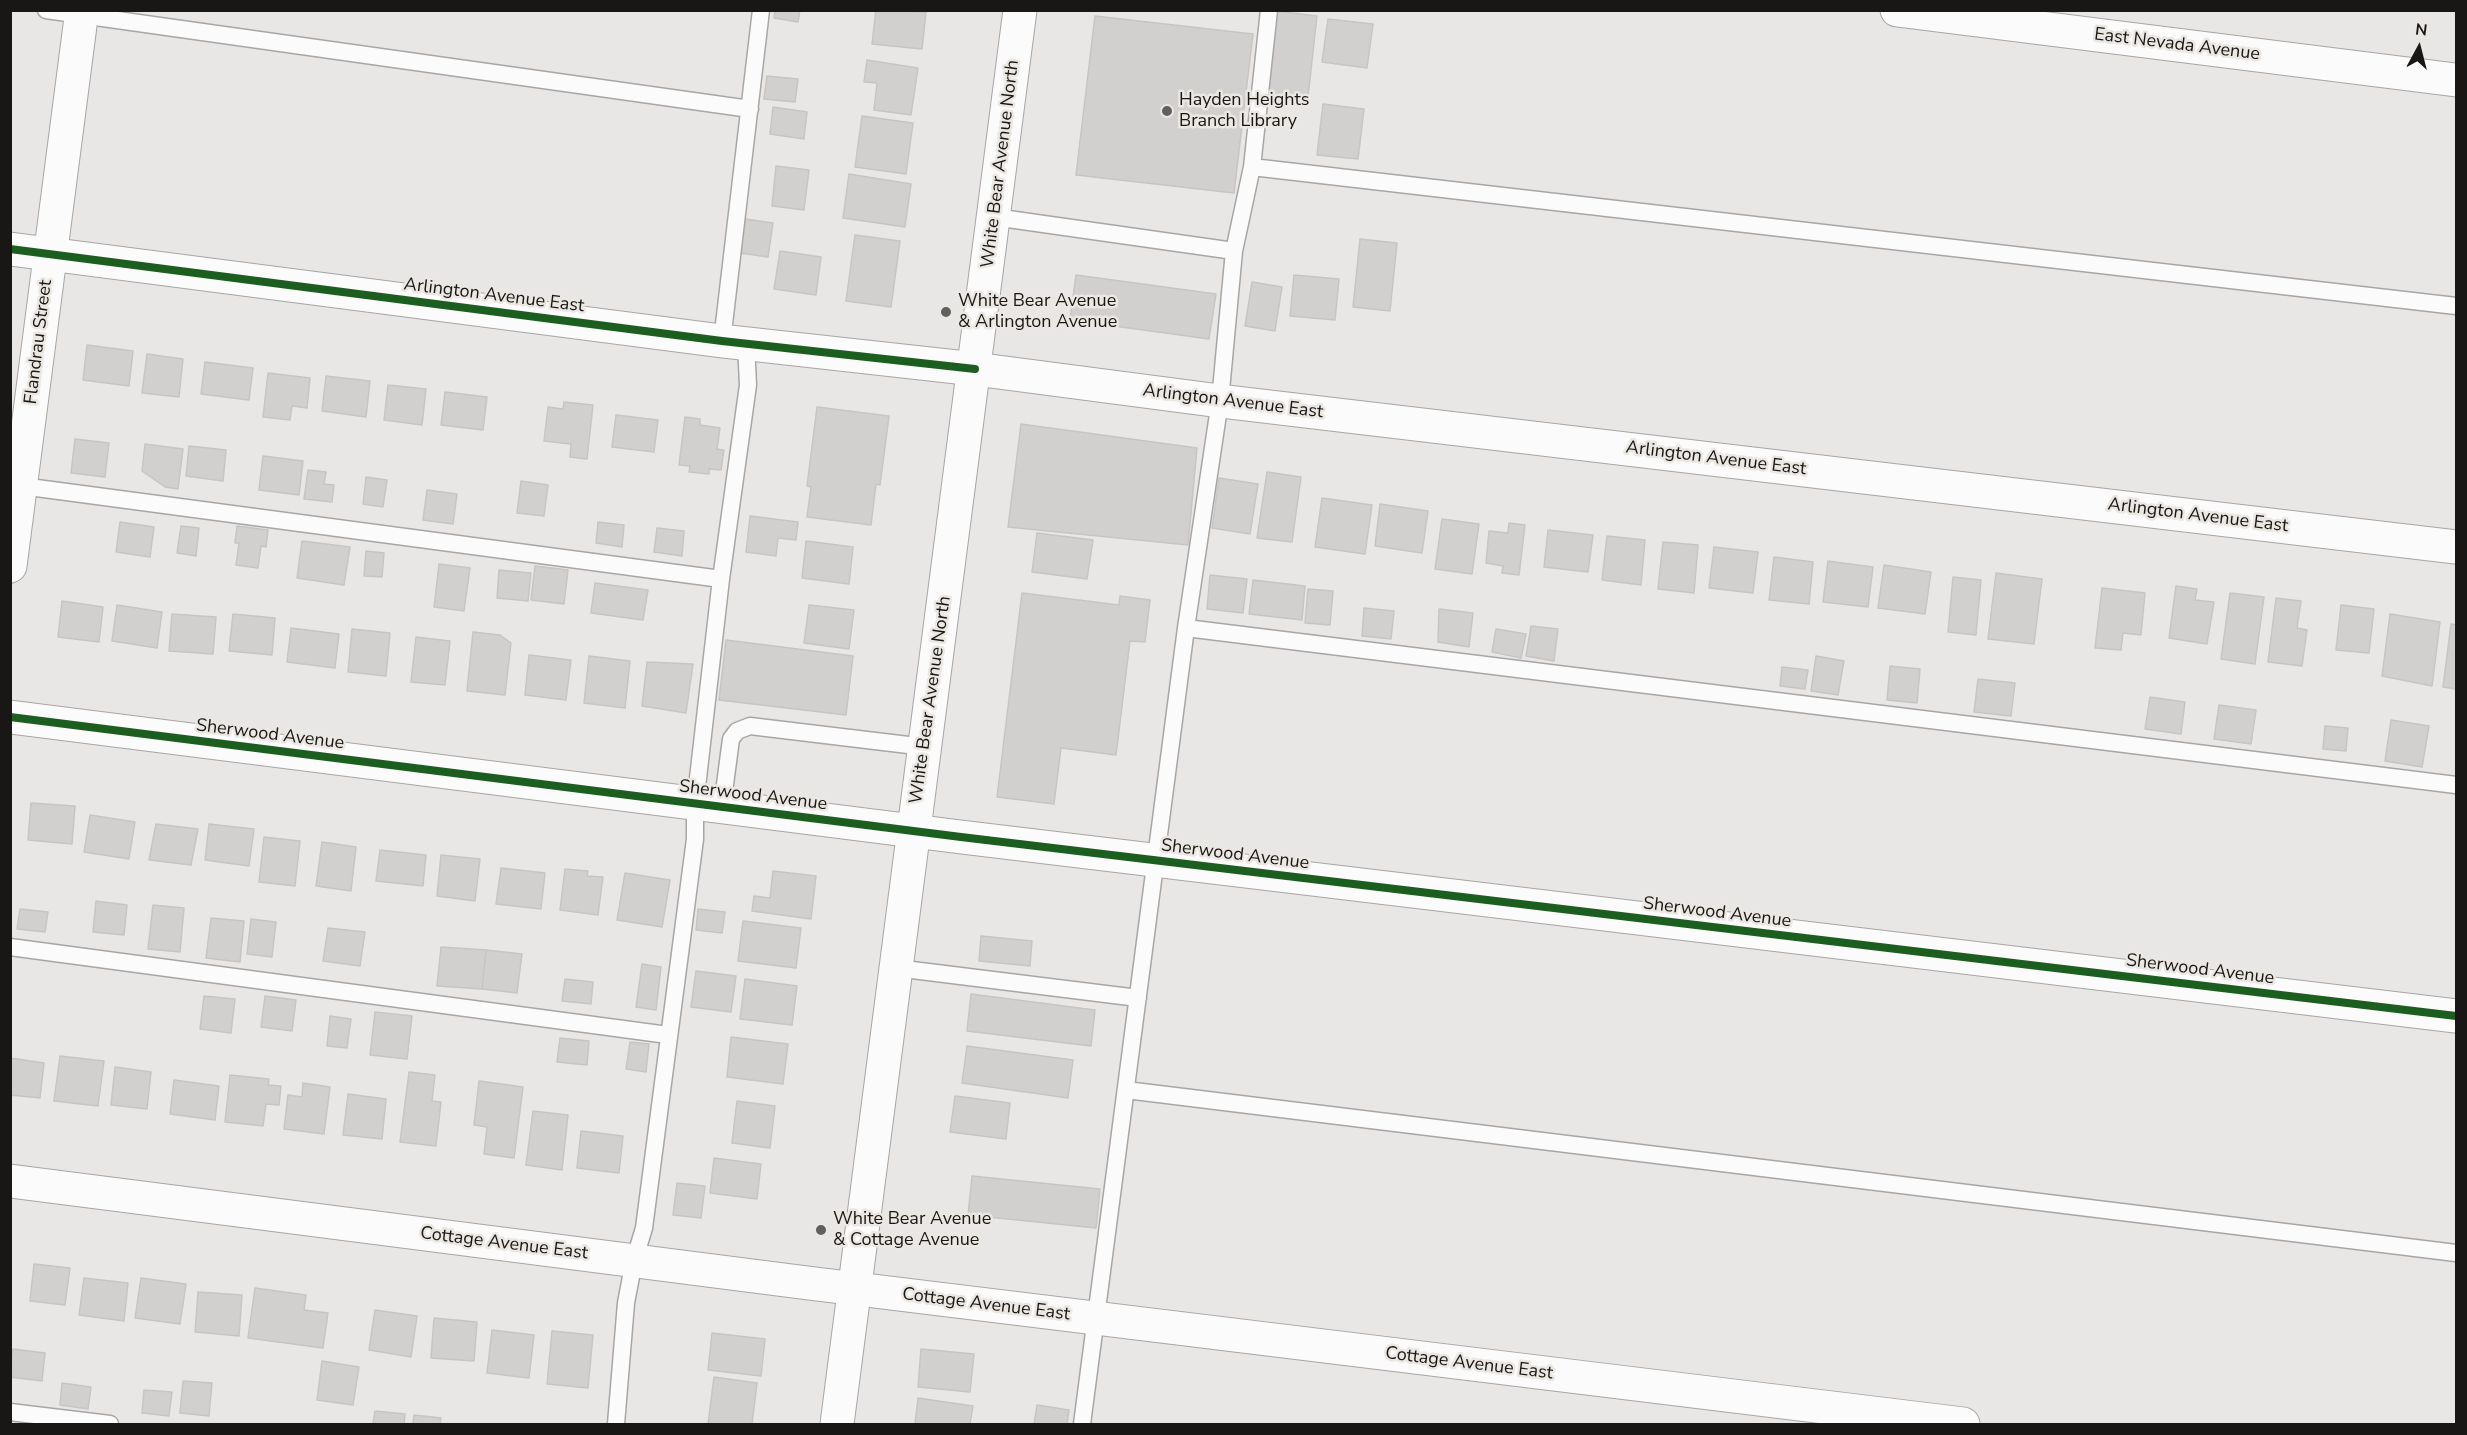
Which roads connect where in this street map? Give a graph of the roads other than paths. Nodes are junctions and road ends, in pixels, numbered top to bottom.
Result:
1 (46, 10) edge
2 (761, 10) edge
3 (1020, 10) edge
4 (1269, 10) edge
5 (1897, 10) edge
6 (81, 13) edge
7 (2457, 80) edge
8 (750, 109) junction
9 (1252, 167) junction
10 (994, 217) junction
11 (10, 249) edge
12 (1234, 251) junction
13 (50, 254) junction
14 (2457, 306) edge
15 (734, 342) junction
16 (975, 369) junction
17 (1220, 401) junction
18 (16, 486) edge
19 (2457, 547) edge
20 (10, 566) edge
21 (721, 579) junction
22 (1186, 628) junction
23 (10, 717) edge
24 (925, 747) junction
25 (2457, 785) edge
26 (708, 806) junction
27 (914, 831) junction
28 (1154, 861) junction
29 (10, 947) edge
30 (896, 968) junction
31 (1138, 998) junction
32 (2457, 1016) edge
33 (668, 1035) junction
34 (1126, 1090) junction
35 (10, 1181) edge
36 (2457, 1253) edge
37 (634, 1261) junction
38 (855, 1288) junction
39 (1097, 1318) junction
40 (10, 1412) edge
41 (1791, 1414) edge
42 (110, 1425) edge
43 (616, 1425) edge
44 (837, 1425) edge
45 (1082, 1425) edge
46 (1963, 1425) edge

1 - 6 lane
2 - 8 lane
3 - 10 street, White Bear Avenue North
4 - 9 lane
5 - 7 street, East Nevada Avenue
6 - 8 lane
6 - 13 street, Flandrau Street
8 - 15 lane
9 - 12 lane
9 - 14 lane
10 - 12 lane
10 - 16 street, White Bear Avenue North
11 - 13 street, Arlington Avenue East
12 - 17 lane
13 - 15 street, Arlington Avenue East
13 - 18 street, Flandrau Street
15 - 16 street, Arlington Avenue East
15 - 21 lane
16 - 17 street, Arlington Avenue East
16 - 24 street, White Bear Avenue North
17 - 19 street, Arlington Avenue East
17 - 22 lane
18 - 20 street, Flandrau Street
18 - 21 lane
21 - 26 lane
22 - 25 lane
22 - 28 lane
23 - 26 street, Sherwood Avenue
24 - 26 lane
24 - 27 street, White Bear Avenue North
26 - 27 street, Sherwood Avenue
26 - 33 lane
27 - 28 street, Sherwood Avenue
27 - 30 street, White Bear Avenue North
28 - 31 lane
28 - 32 street, Sherwood Avenue
29 - 33 lane
30 - 31 lane
30 - 38 street, White Bear Avenue North
31 - 34 lane
33 - 37 lane
34 - 36 lane
34 - 39 lane
35 - 37 street, Cottage Avenue East
37 - 38 street, Cottage Avenue East
37 - 43 lane
38 - 39 street, Cottage Avenue East
38 - 44 street, White Bear Avenue North
39 - 41 street, Cottage Avenue East
39 - 45 lane
40 - 42 lane
41 - 46 street, Cottage Avenue East

